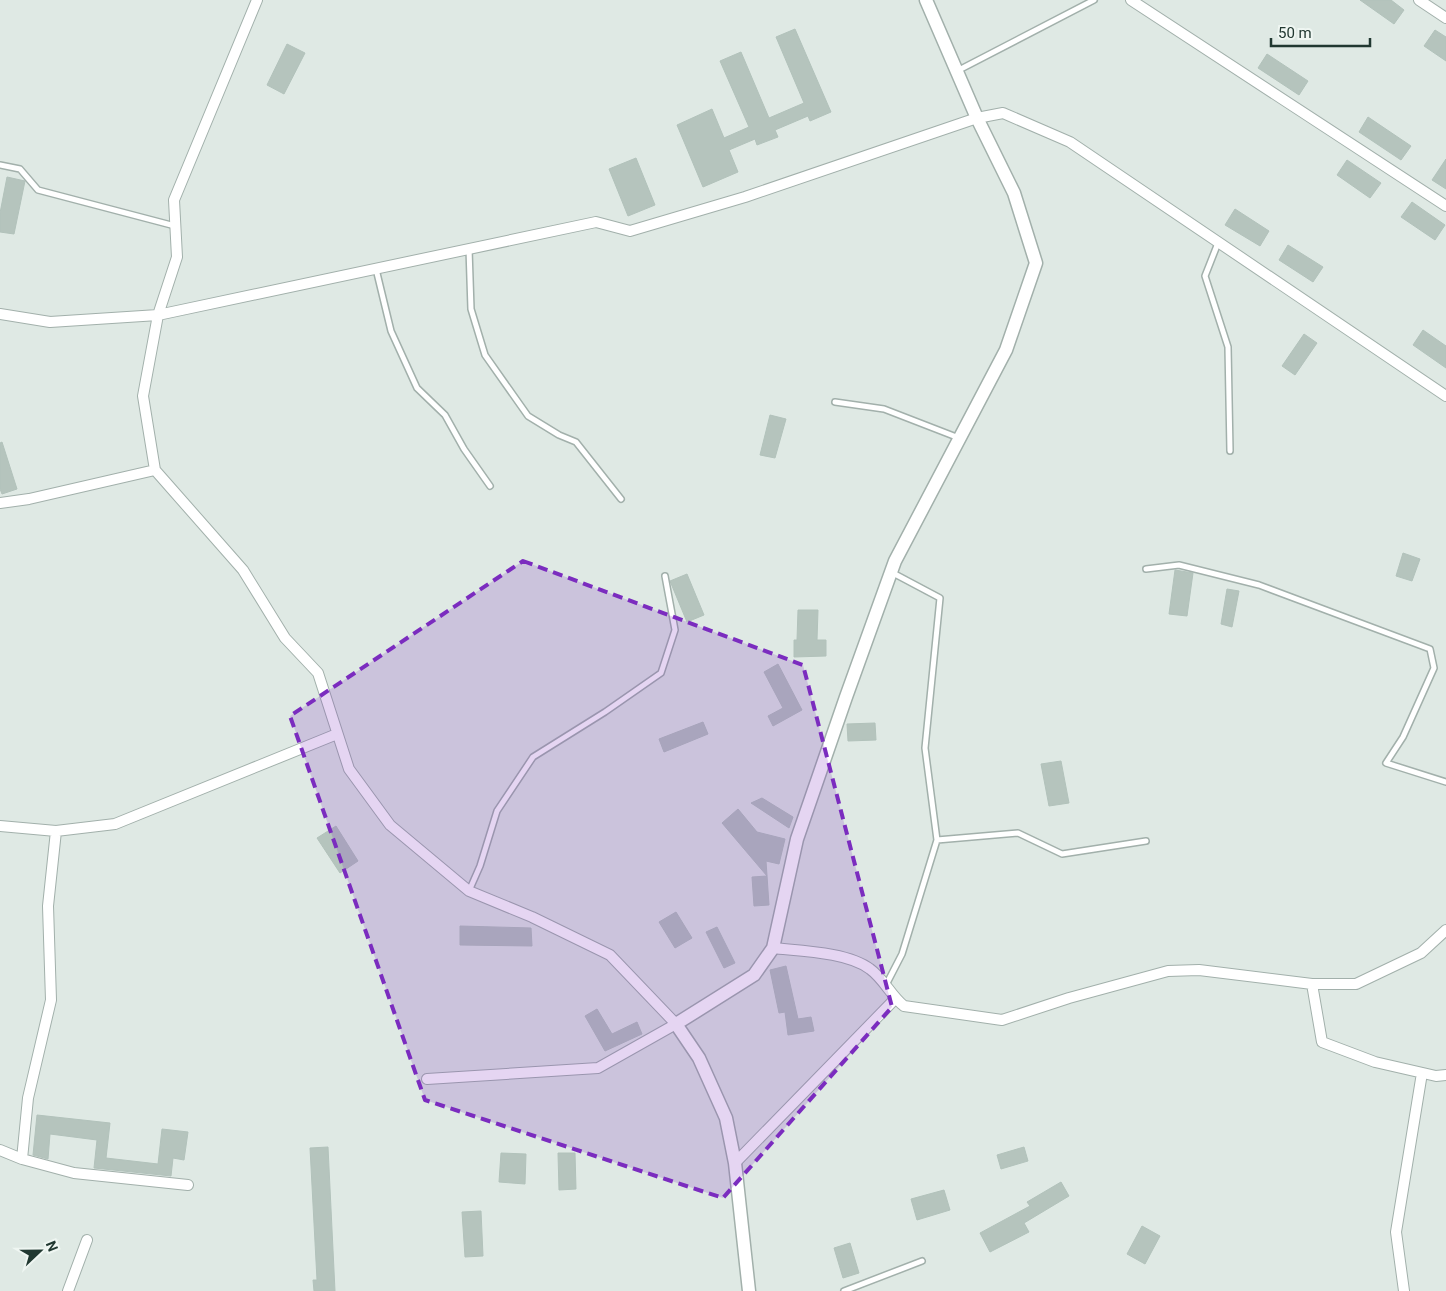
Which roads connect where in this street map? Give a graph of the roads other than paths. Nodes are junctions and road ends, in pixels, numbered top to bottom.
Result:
1 (257, 0) edge
2 (926, 0) edge
3 (1094, 0) edge
4 (1131, 0) edge
5 (1419, 0) edge
6 (1446, 18) edge
7 (957, 71) junction
8 (977, 118) junction
9 (0, 165) edge
10 (1446, 206) edge
11 (175, 226) junction
12 (1218, 242) junction
13 (469, 249) junction
14 (376, 268) junction
15 (0, 314) edge
16 (158, 315) junction
17 (1446, 396) edge
18 (835, 402) dead end
19 (960, 438) junction
20 (1230, 451) dead end
21 (155, 470) junction
22 (490, 486) dead end
23 (621, 499) dead end
24 (0, 503) edge
25 (1146, 569) dead end
26 (891, 572) junction
27 (665, 576) dead end
28 (337, 734) junction
29 (1446, 782) edge
30 (0, 826) edge
31 (56, 831) junction
32 (937, 840) junction
33 (1146, 841) dead end
34 (469, 891) junction
35 (1446, 930) edge
36 (773, 948) junction
37 (1312, 984) junction
38 (886, 986) junction
39 (895, 999) junction
40 (676, 1024) junction
41 (1422, 1073) junction
42 (1446, 1074) edge
43 (427, 1079) dead end
44 (0, 1150) edge
45 (22, 1159) junction
46 (735, 1163) junction
47 (188, 1185) dead end
48 (87, 1240) dead end
49 (922, 1261) dead end
50 (68, 1291) edge
51 (749, 1291) edge
52 (844, 1291) edge
53 (1404, 1291) edge

1 - 11 street
2 - 7 street
3 - 7 lane
4 - 10 street
5 - 6 street
7 - 8 street
8 - 12 street
8 - 13 street
8 - 19 street
9 - 11 lane
11 - 16 street
12 - 17 street
12 - 20 lane
13 - 14 street
13 - 23 lane
14 - 16 street
14 - 22 lane
15 - 16 street
16 - 21 street
18 - 19 lane
19 - 26 street
21 - 24 street
21 - 28 street
25 - 29 lane
26 - 32 lane
26 - 36 street
27 - 34 lane
28 - 31 street
28 - 34 street
30 - 31 street
31 - 45 street
32 - 33 lane
32 - 38 lane
34 - 40 street
35 - 37 street
36 - 38 street
36 - 40 street
37 - 39 street
37 - 41 street
38 - 39 street
39 - 46 street
40 - 43 street
40 - 46 street
41 - 42 street
41 - 53 street
44 - 45 street
45 - 47 street
46 - 51 street
48 - 50 street
49 - 52 lane

